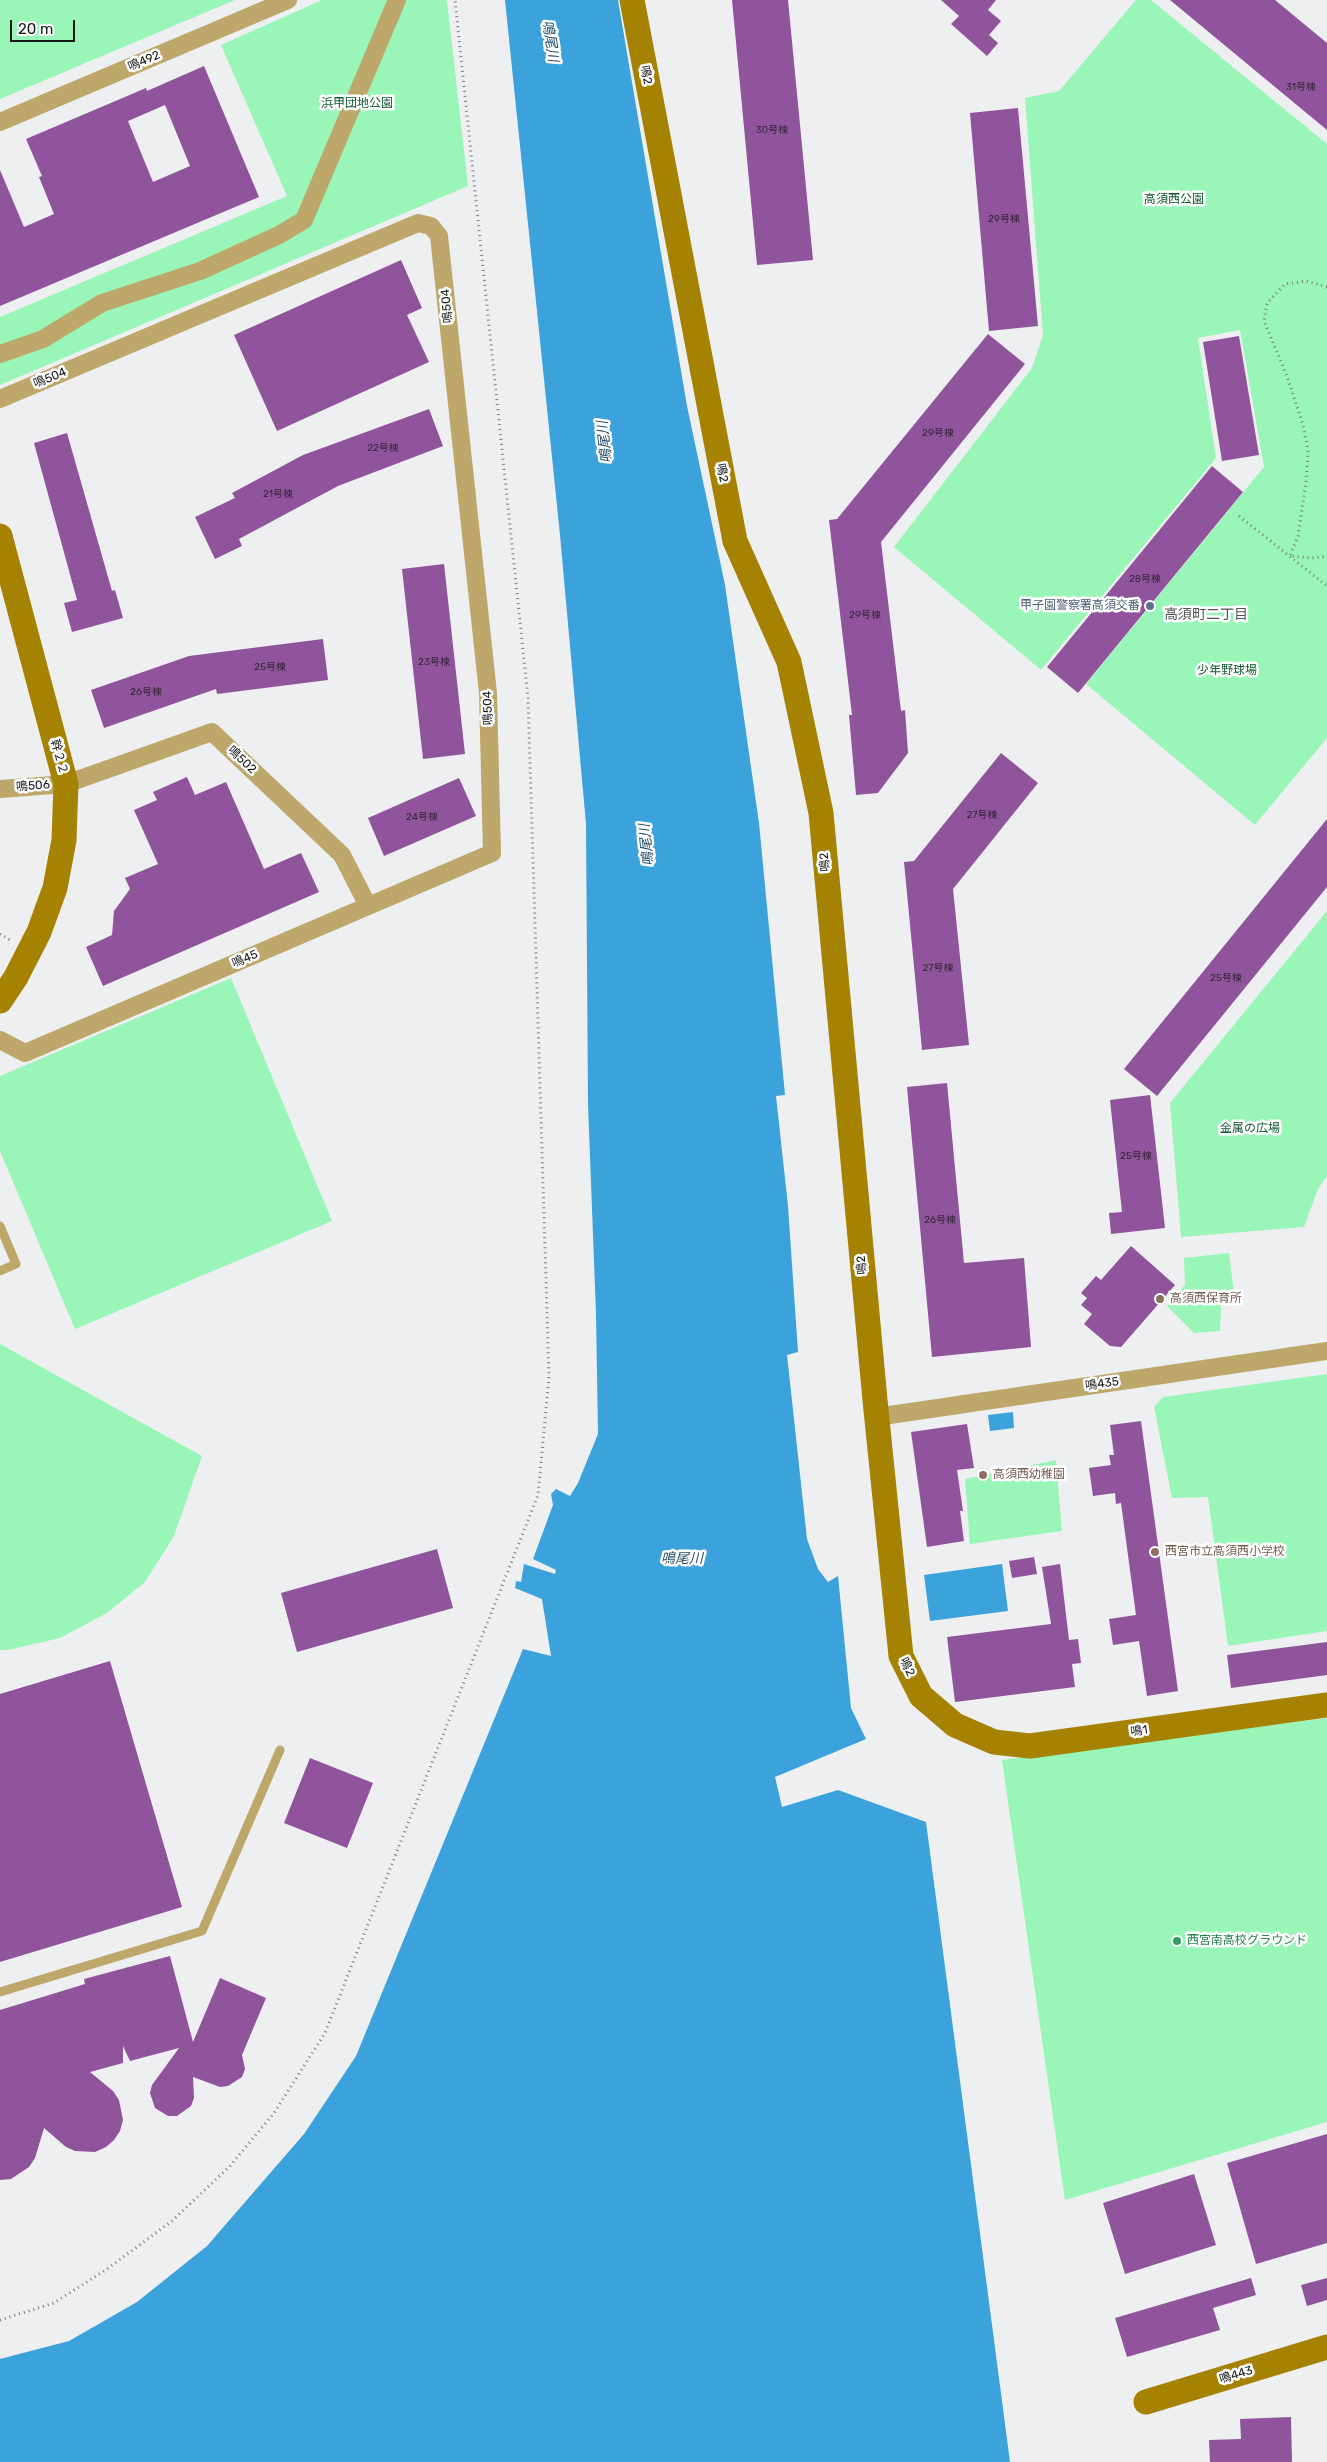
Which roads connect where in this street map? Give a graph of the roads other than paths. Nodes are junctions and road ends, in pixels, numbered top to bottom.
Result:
1 (288, 0) edge
2 (397, 0) edge
3 (632, 0) edge
4 (0, 122) edge
5 (0, 354) edge
6 (0, 399) edge
7 (0, 536) edge
8 (66, 784) junction
9 (0, 789) edge
10 (492, 853) joint
11 (368, 906) junction
12 (0, 1001) edge
13 (0, 1040) edge
14 (0, 1226) edge
15 (0, 1271) edge
16 (1327, 1351) edge
17 (876, 1417) junction
18 (1327, 1705) edge
19 (955, 1724) joint
20 (280, 1750) dead end
21 (0, 1992) edge
22 (1327, 2347) edge
23 (1146, 2402) dead end

1 - 4 street, 鳴492
2 - 5 street
3 - 17 street, 鳴2
6 - 10 street, 鳴504
7 - 8 street, 幹２２
8 - 9 street, 鳴506
8 - 11 street, 鳴502
8 - 12 street, 幹２２
10 - 11 street, 鳴45
11 - 13 street, 鳴45
14 - 15 lane
16 - 17 street, 鳴435
17 - 19 street, 鳴2
18 - 19 street, 鳴1
20 - 21 lane
22 - 23 street, 鳴443

